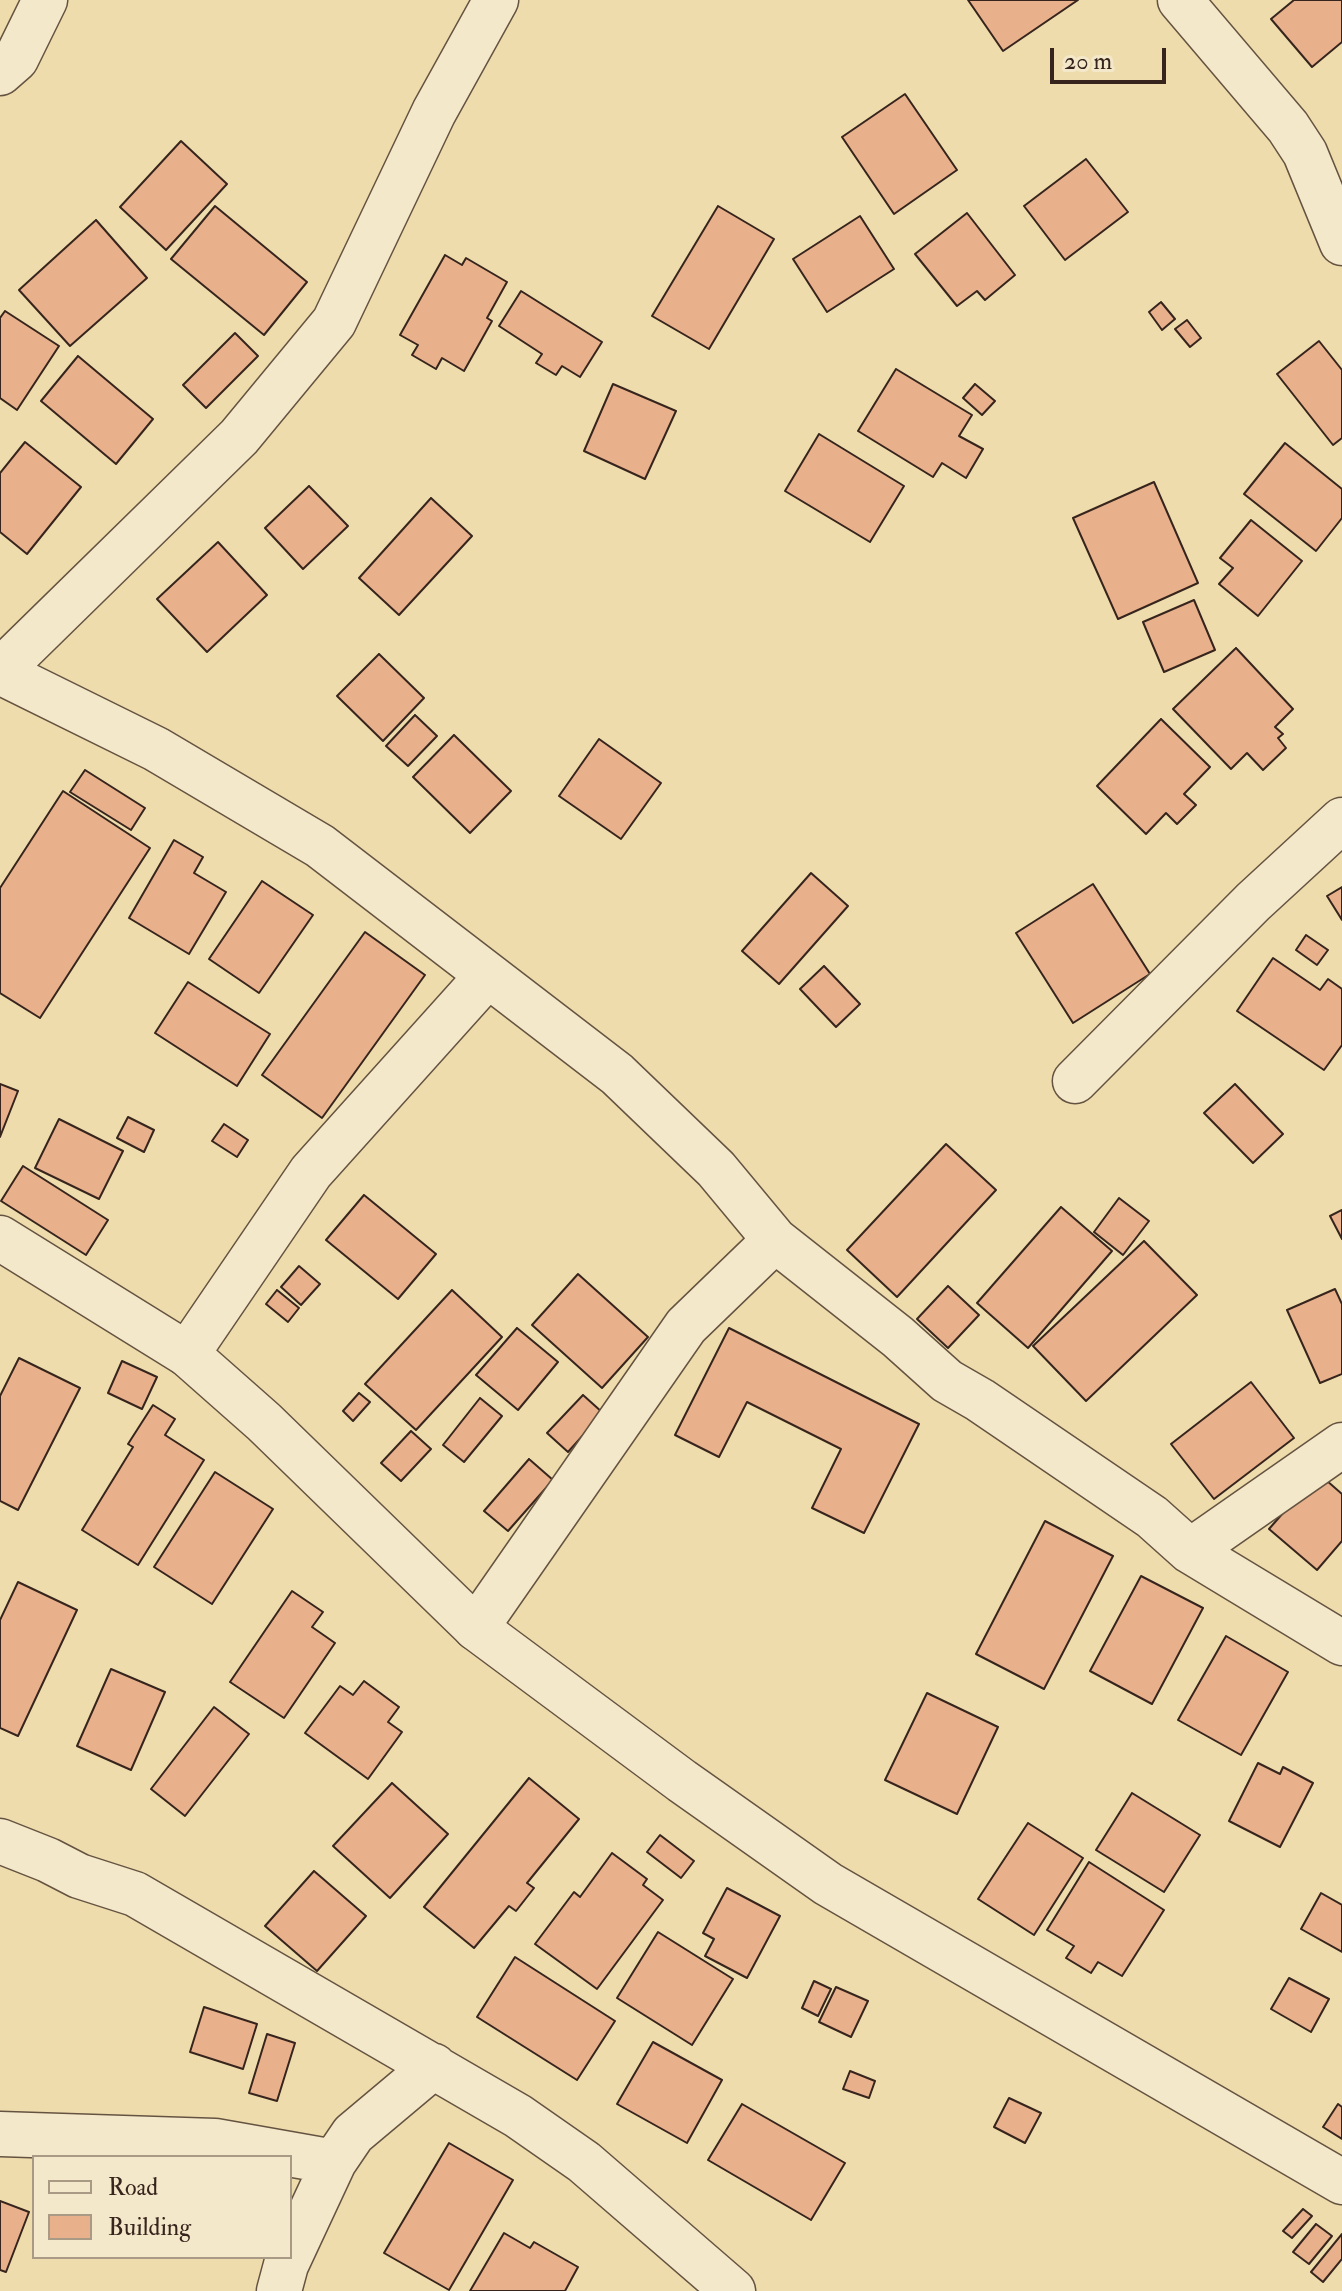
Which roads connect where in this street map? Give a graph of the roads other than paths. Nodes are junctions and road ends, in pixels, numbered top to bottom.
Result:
1 (45, 0) edge
2 (496, 0) edge
3 (1180, 0) edge
4 (0, 73) edge
5 (1342, 243) edge
6 (0, 672) edge
7 (1342, 820) edge
8 (488, 975) junction
9 (1075, 1081) dead end
10 (0, 1238) edge
11 (775, 1240) junction
12 (187, 1354) junction
13 (1342, 1445) edge
14 (1190, 1551) junction
15 (476, 1628) junction
16 (1342, 1643) edge
17 (0, 1841) edge
18 (434, 2066) junction
19 (0, 2134) edge
20 (334, 2162) junction
21 (1342, 2182) edge
22 (292, 2252) edge
23 (289, 2259) edge
24 (279, 2291) edge
25 (733, 2291) edge

1 - 4 street
2 - 6 street
3 - 5 street
6 - 8 street
7 - 9 street
8 - 11 street
8 - 12 street
10 - 12 street
11 - 14 street
11 - 15 street
12 - 15 street
13 - 14 street
14 - 16 street
15 - 21 street
17 - 18 street
18 - 20 street
18 - 25 street
19 - 20 street
20 - 22 street
23 - 24 street

